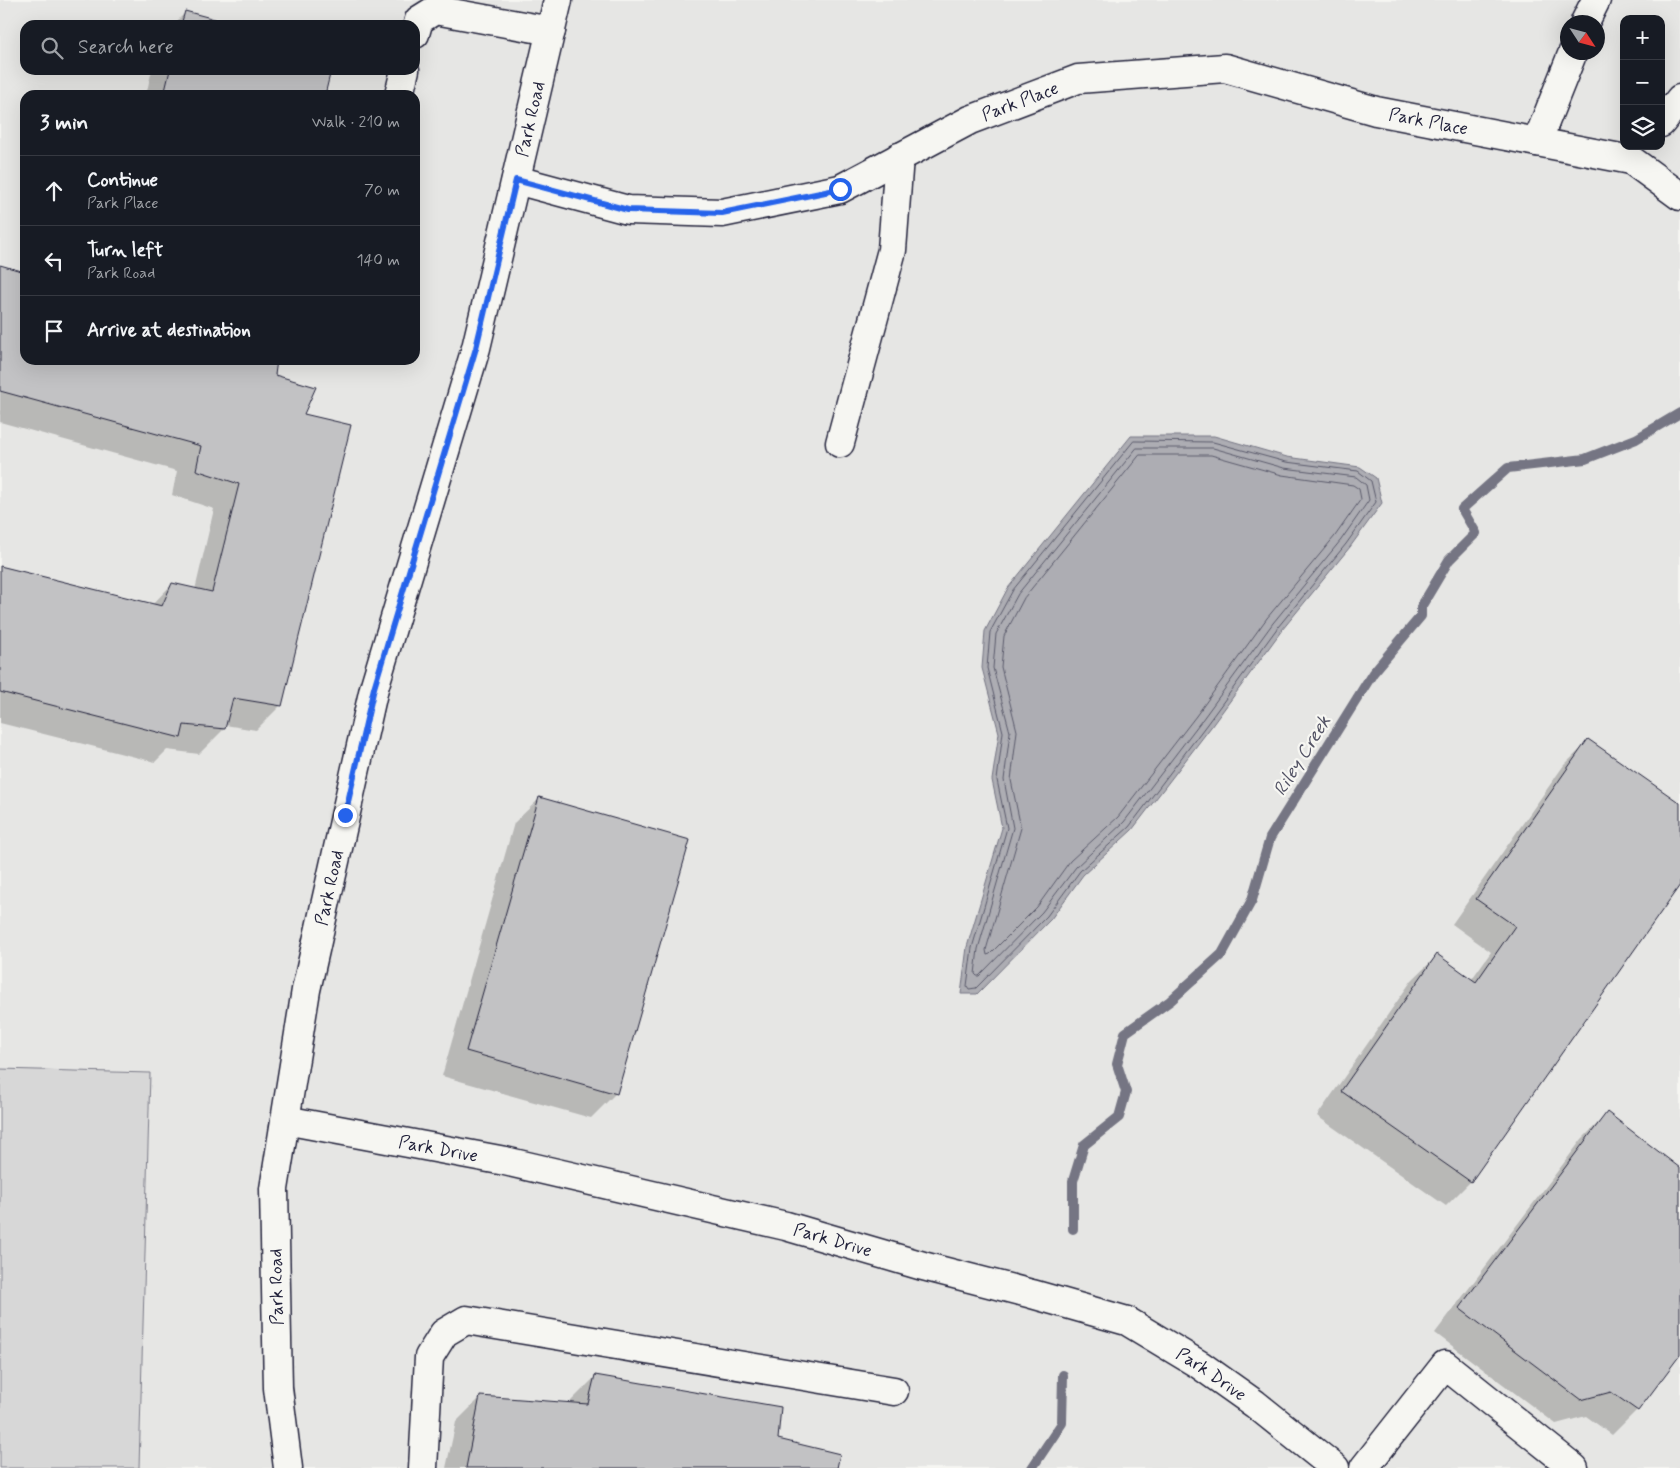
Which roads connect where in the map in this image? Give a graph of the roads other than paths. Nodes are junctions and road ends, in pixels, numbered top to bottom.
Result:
1 (558, 0) edge
2 (1596, 0) edge
3 (1588, 15) edge
4 (419, 20) edge
5 (551, 31) junction
6 (1570, 60) edge
7 (404, 75) edge
8 (400, 90) edge
9 (1680, 100) edge
10 (1665, 117) edge
11 (1537, 142) junction
12 (1637, 153) edge
13 (899, 157) junction
14 (516, 180) junction
15 (1680, 196) edge
16 (840, 444) dead end
17 (285, 1120) junction
18 (894, 1390) dead end
19 (288, 1468) edge
20 (423, 1468) edge
21 (1335, 1468) edge
22 (1364, 1468) edge
23 (1574, 1468) edge

1 - 5 street, Park Road
2 - 3 street
4 - 5 street
5 - 14 street, Park Road
6 - 11 street
7 - 8 street
9 - 10 street
11 - 12 street, Park Place
11 - 13 street, Park Place
12 - 15 street
13 - 14 street, Park Place
13 - 16 street
14 - 17 street, Park Road
17 - 19 street, Park Road
17 - 21 street, Park Drive
18 - 20 street
22 - 23 street

